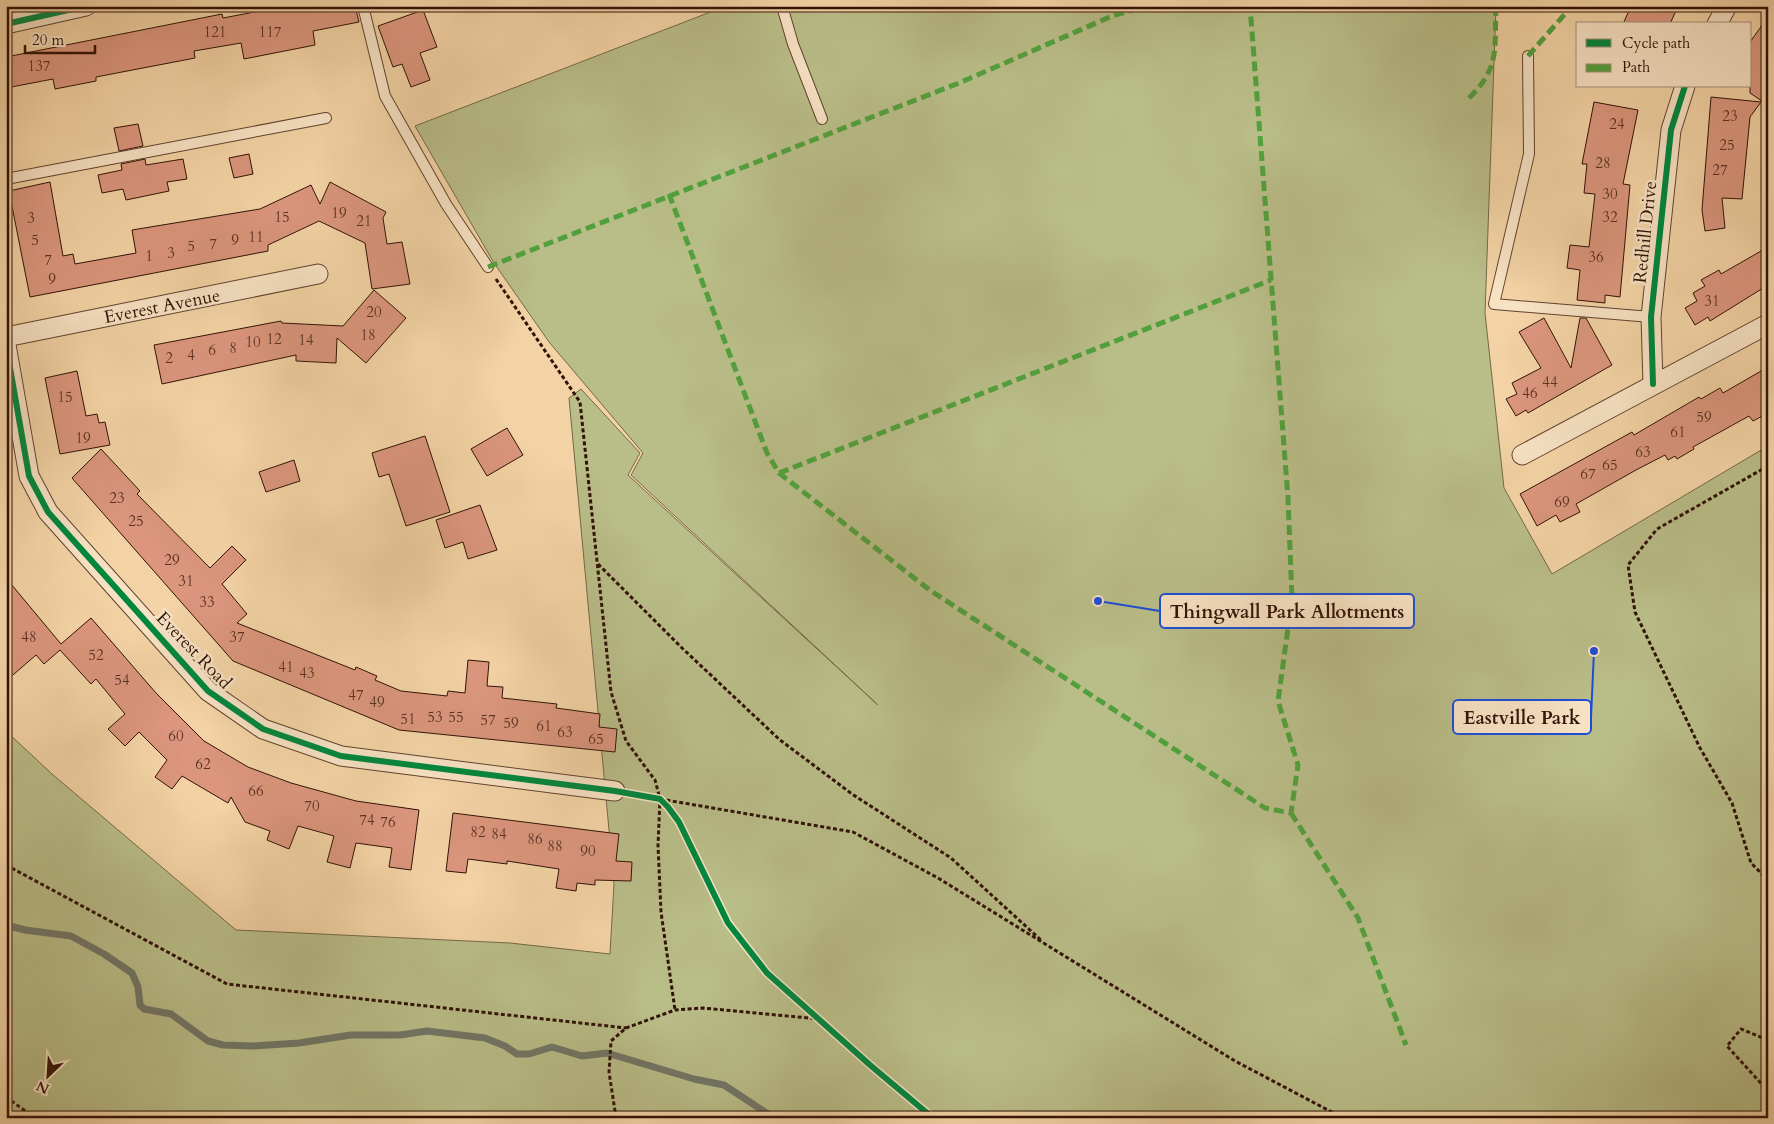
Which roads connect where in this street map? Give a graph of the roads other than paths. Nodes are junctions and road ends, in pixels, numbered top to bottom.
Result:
1 (86, 6) edge
2 (363, 6) edge
3 (782, 6) edge
4 (1727, 6) edge
5 (1718, 22) edge
6 (6, 24) edge
7 (1528, 56) dead end
8 (1684, 88) edge
9 (326, 118) dead end
10 (822, 119) dead end
11 (6, 179) edge
12 (488, 267) road end
13 (318, 274) dead end
14 (1651, 317) junction
15 (1768, 324) edge
16 (6, 338) edge
17 (6, 345) edge
18 (1653, 384) junction
19 (1522, 456) dead end
20 (615, 791) dead end

1 - 6 street
2 - 12 lane
3 - 10 lane
4 - 5 street
7 - 14 lane
8 - 14 street, Redhill Drive
9 - 11 lane
13 - 16 street, Everest Avenue
14 - 18 street, Redhill Drive
15 - 18 street
17 - 20 street, Everest Road
18 - 19 street

